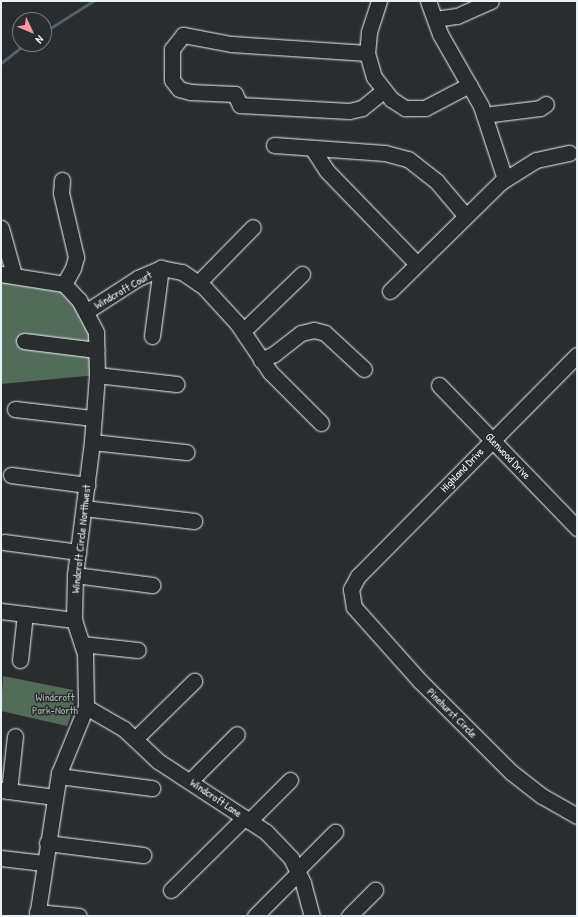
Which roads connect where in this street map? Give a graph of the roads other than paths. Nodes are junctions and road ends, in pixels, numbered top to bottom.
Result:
1 (379, 1) edge
2 (428, 1) edge
3 (490, 1) edge
4 (435, 19) junction
5 (367, 53) junction
6 (469, 85) junction
7 (384, 90) junction
8 (546, 104) dead end
9 (484, 115) junction
10 (274, 145) dead end
11 (312, 148) junction
12 (569, 153) dead end
13 (505, 179) junction
14 (62, 180) dead end
15 (466, 215) junction
16 (253, 227) dead end
17 (1, 228) edge
18 (416, 263) junction
19 (161, 268) junction
20 (7, 274) edge
21 (302, 274) dead end
22 (198, 282) junction
23 (64, 284) junction
24 (390, 291) dead end
25 (87, 311) junction
26 (243, 332) junction
27 (152, 336) dead end
28 (24, 341) dead end
29 (96, 350) junction
30 (577, 355) edge
31 (261, 360) junction
32 (364, 370) dead end
33 (97, 375) junction
34 (176, 384) dead end
35 (439, 385) dead end
36 (15, 409) dead end
37 (93, 418) junction
38 (321, 423) dead end
39 (492, 440) junction
40 (92, 442) junction
41 (186, 452) dead end
42 (11, 475) dead end
43 (87, 485) junction
44 (84, 508) junction
45 (194, 521) dead end
46 (577, 528) edge
47 (4, 542) dead end
48 (78, 552) junction
49 (75, 575) junction
50 (152, 584) dead end
51 (351, 589) joint
52 (1, 611) edge
53 (25, 614) junction
54 (74, 620) junction
55 (82, 644) junction
56 (138, 650) dead end
57 (20, 660) dead end
58 (194, 681) dead end
59 (86, 707) junction
60 (237, 734) dead end
61 (15, 736) dead end
62 (136, 739) junction
63 (59, 776) junction
64 (290, 780) dead end
65 (190, 781) junction
66 (152, 788) dead end
67 (5, 791) edge
68 (55, 797) junction
69 (577, 816) edge
70 (246, 819) junction
71 (335, 832) dead end
72 (47, 843) junction
73 (143, 855) dead end
74 (1, 858) edge
75 (44, 863) junction
76 (298, 871) junction
77 (171, 890) dead end
78 (375, 890) dead end
79 (37, 914) edge
80 (79, 916) edge
81 (255, 916) edge
82 (312, 916) edge
83 (349, 916) edge

1 - 5 street
2 - 4 street
3 - 4 street
4 - 6 street
5 - 7 street
5 - 7 street
6 - 7 street
6 - 9 street
8 - 9 street
9 - 13 street
10 - 11 street
11 - 15 street
11 - 18 street
12 - 13 street
13 - 15 street
14 - 23 street
15 - 18 street
16 - 22 street
17 - 20 street
18 - 24 street
19 - 22 street, Windcroft Court
19 - 25 street, Windcroft Court
19 - 27 street
20 - 23 street
21 - 26 street
22 - 26 street, Windcroft Court
23 - 25 street, Windcroft Circle Northwest
25 - 29 street, Windcroft Circle Northwest
26 - 31 street, Windcroft Court
28 - 29 street
29 - 33 street, Windcroft Circle Northwest
30 - 39 street, Highland Drive
31 - 32 street
31 - 38 street, Windcroft Court
33 - 34 street
33 - 37 street, Windcroft Circle Northwest
35 - 39 street, Glenwood Drive
36 - 37 street
37 - 40 street, Windcroft Circle Northwest
39 - 46 street, Glenwood Drive
39 - 51 street, Highland Drive
40 - 41 street
40 - 43 street, Windcroft Circle Northwest
42 - 43 street
43 - 44 street, Windcroft Circle Northwest
44 - 45 street
44 - 48 street, Windcroft Circle Northwest
47 - 48 street
48 - 49 street, Windcroft Circle Northwest
49 - 50 street
49 - 54 street, Windcroft Circle Northwest
51 - 69 street, Pinehurst Circle
52 - 53 street
53 - 54 street
53 - 57 street
54 - 55 street, Windcroft Circle Northwest
55 - 56 street
55 - 59 street, Windcroft Circle Northwest
58 - 62 street
59 - 62 street, Windcroft Lane
59 - 63 street, Windcroft Circle Northwest
60 - 65 street
61 - 67 street
62 - 65 street, Windcroft Lane
63 - 66 street
63 - 68 street, Windcroft Circle Northwest
64 - 70 street
65 - 70 street, Windcroft Lane
67 - 68 street
68 - 72 street, Windcroft Circle Northwest
70 - 76 street, Windcroft Lane
70 - 77 street
71 - 76 street
72 - 73 street
72 - 75 street, Windcroft Circle Northwest
74 - 75 street
75 - 79 street, Windcroft Circle Northwest
76 - 81 street
76 - 82 street, Windcroft Lane
78 - 83 street
79 - 80 street

